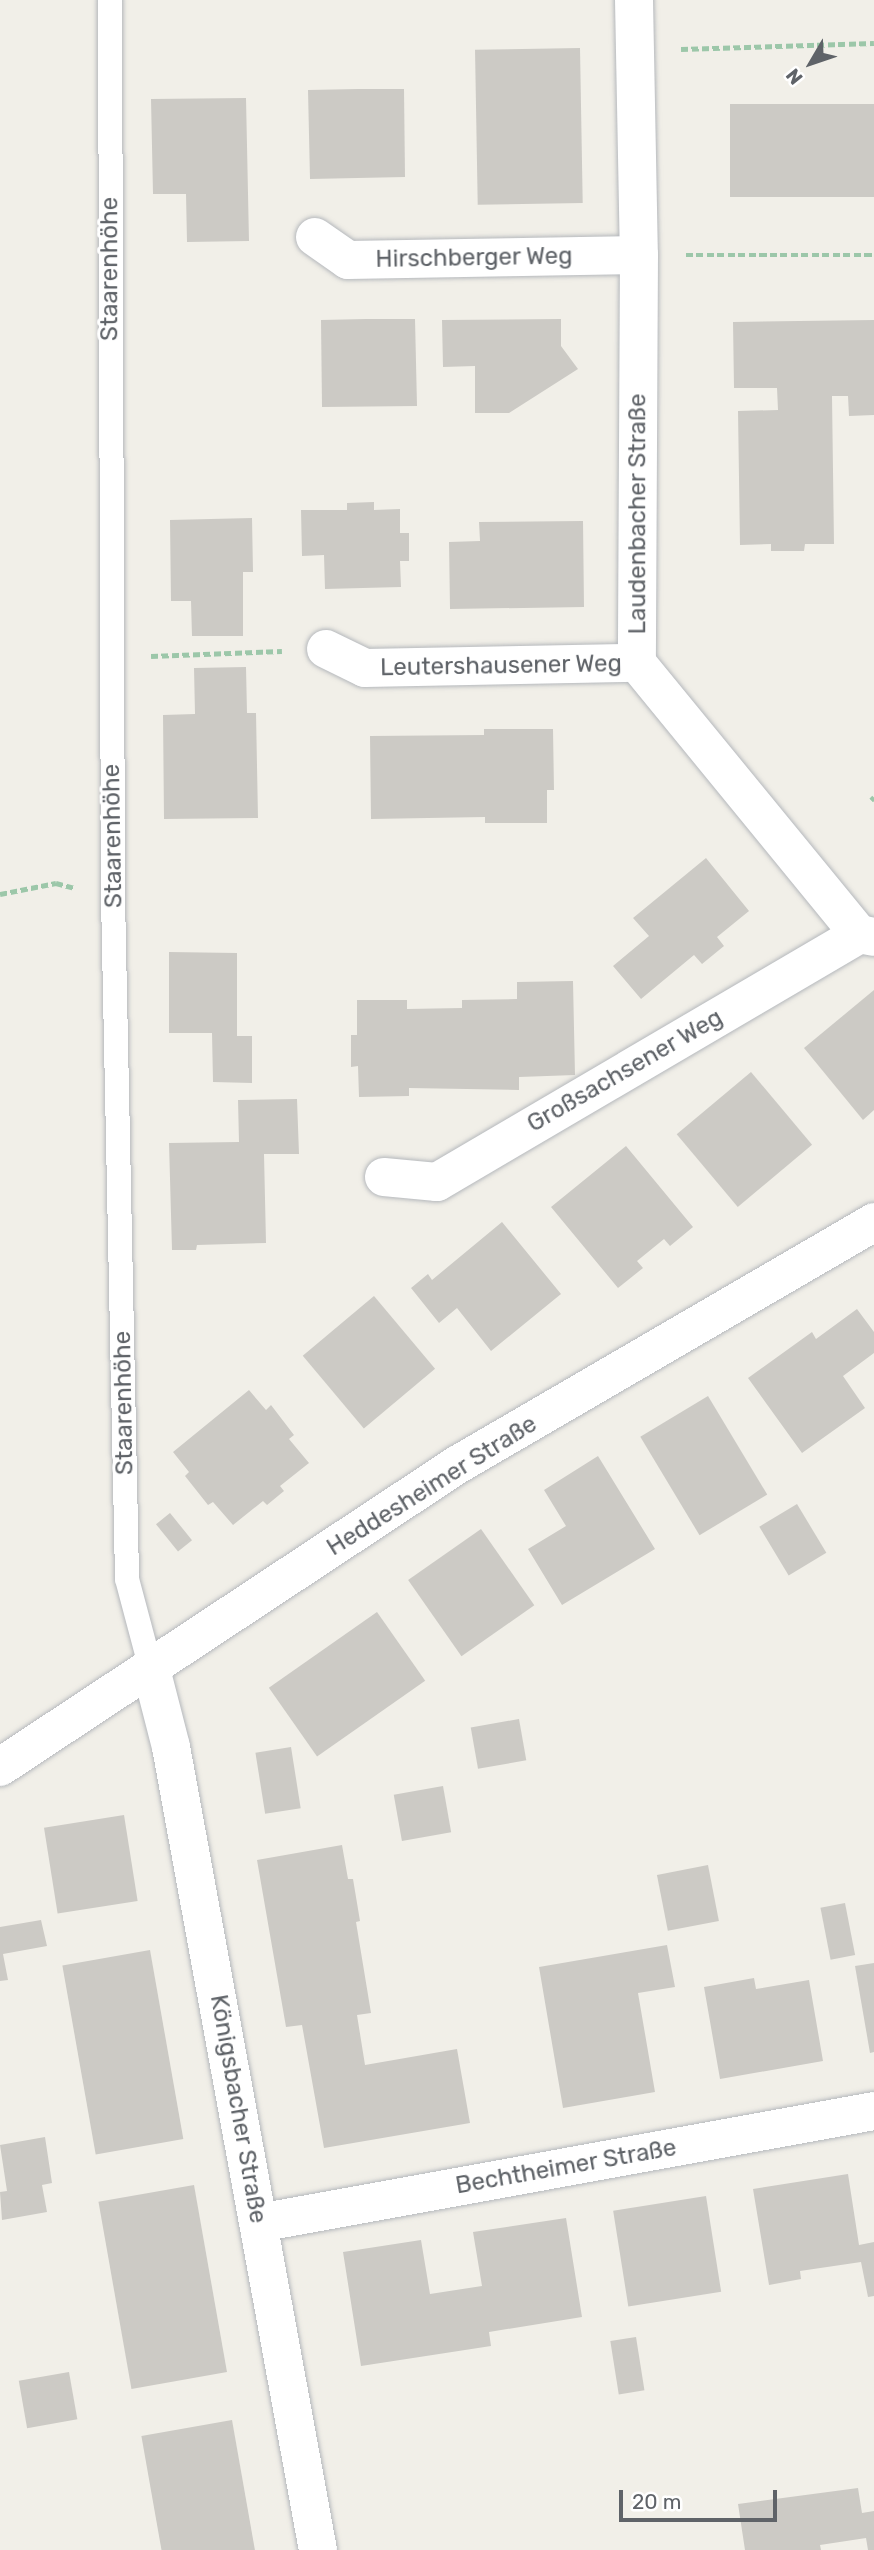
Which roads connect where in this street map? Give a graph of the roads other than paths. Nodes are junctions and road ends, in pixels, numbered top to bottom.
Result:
1 (110, 0) edge
2 (634, 0) edge
3 (315, 237) dead end
4 (639, 255) junction
5 (327, 649) road end
6 (637, 663) junction
7 (867, 936) edge
8 (384, 1177) dead end
9 (874, 1222) edge
10 (150, 1669) junction
11 (0, 1767) edge
12 (874, 2111) edge
13 (259, 2223) junction
14 (318, 2550) edge

1 - 10 lane, Staarenhöhe
2 - 4 street, Laudenbacher Straße
3 - 4 street, Hirschberger Weg
4 - 6 street, Laudenbacher Straße
5 - 6 street, Leutershausener Weg
6 - 7 street, Laudenbacher Straße
7 - 8 street, Großsachsener Weg
9 - 10 street, Heddesheimer Straße
10 - 11 street, Heddesheimer Straße
10 - 13 street, Königsbacher Straße
12 - 13 street, Bechtheimer Straße
13 - 14 street, Königsbacher Straße

